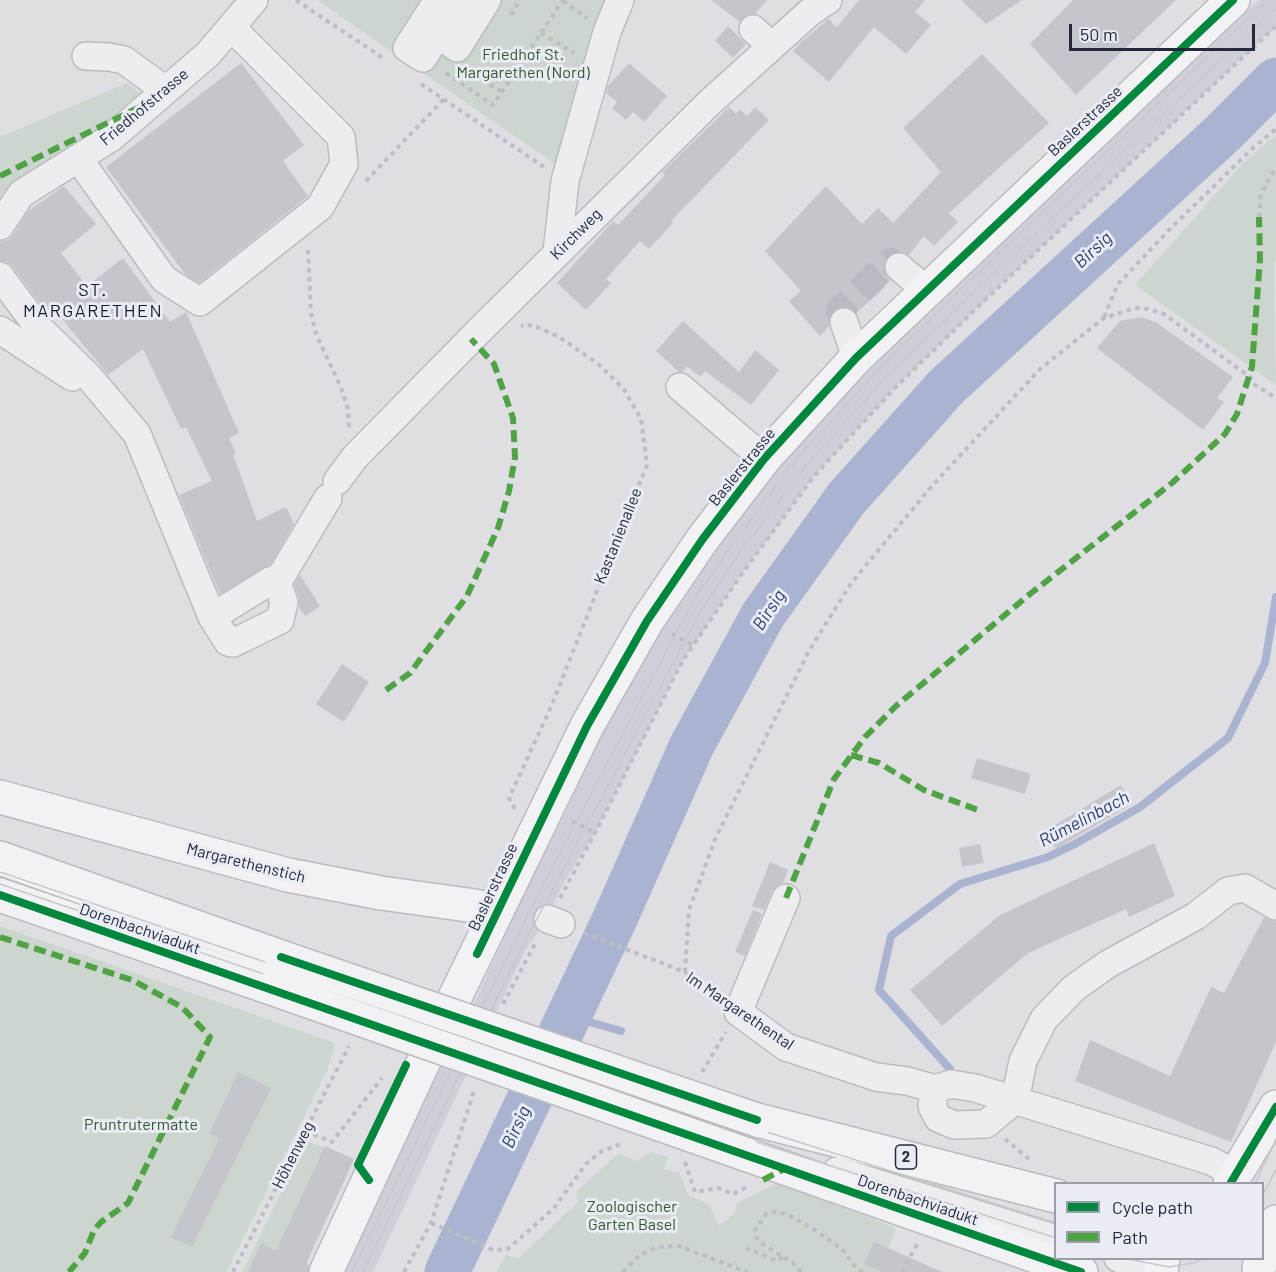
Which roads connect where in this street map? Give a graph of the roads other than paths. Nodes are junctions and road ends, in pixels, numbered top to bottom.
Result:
1 (254, 0) edge
2 (438, 0) edge
3 (460, 0) edge
4 (487, 0) edge
5 (620, 0) edge
6 (828, 0) edge
7 (1233, 0) edge
8 (231, 27) junction
9 (447, 41) junction
10 (86, 56) dead end
11 (165, 90) junction
12 (78, 158) junction
13 (0, 226) edge
14 (556, 252) junction
15 (899, 267) dead end
16 (0, 276) edge
17 (926, 290) junction
18 (844, 322) tunnel mouth
19 (0, 330) edge
20 (856, 358) junction
21 (680, 387) dead end
22 (111, 403) junction
23 (764, 459) junction
24 (270, 581) junction
25 (212, 617) junction
26 (0, 797) edge
27 (0, 858) edge
28 (0, 895) edge
29 (786, 898) dead end
30 (1276, 906) edge
31 (496, 911) junction
32 (936, 1089) junction
33 (1015, 1100) junction
34 (1276, 1107) edge
35 (757, 1120) junction
36 (745, 1154) junction
37 (1233, 1179) edge
38 (1054, 1195) edge
39 (1054, 1221) edge
40 (1276, 1222) edge
41 (1054, 1238) edge
42 (1264, 1251) edge
43 (1123, 1260) edge
44 (326, 1272) edge
45 (1082, 1272) edge
46 (1153, 1272) edge

1 - 8 street, Friedhofstrasse
2 - 9 street
3 - 9 street
4 - 9 street
5 - 14 street
6 - 14 street, Kirchweg
7 - 17 main road, Baslerstrasse
8 - 11 street, Friedhofstrasse
8 - 12 street
10 - 11 street
11 - 12 street, Friedhofstrasse
12 - 13 street, Friedhofstrasse
14 - 24 street, Kirchweg
15 - 17 street
16 - 22 street
17 - 20 main road, Baslerstrasse
18 - 20 street
19 - 22 street
20 - 23 main road, Baslerstrasse
21 - 23 street
22 - 25 street
23 - 31 main road, Baslerstrasse
24 - 25 street, Kirchweg
24 - 25 street
26 - 31 main road, Margarethenstich
27 - 35 main road, Dorenbachviadukt / 2, bridge
28 - 36 main road, Dorenbachviadukt, bridge
29 - 32 street, Im Margarethental
30 - 33 street
31 - 44 main road, Baslerstrasse
32 - 33 street, Im Margarethental
32 - 33 street
33 - 37 street, Im Margarethental
34 - 37 main road
35 - 38 main road, Dorenbachviadukt / 2
35 - 39 street
36 - 41 street
36 - 45 main road, Dorenbachviadukt
40 - 42 main road
43 - 46 street

